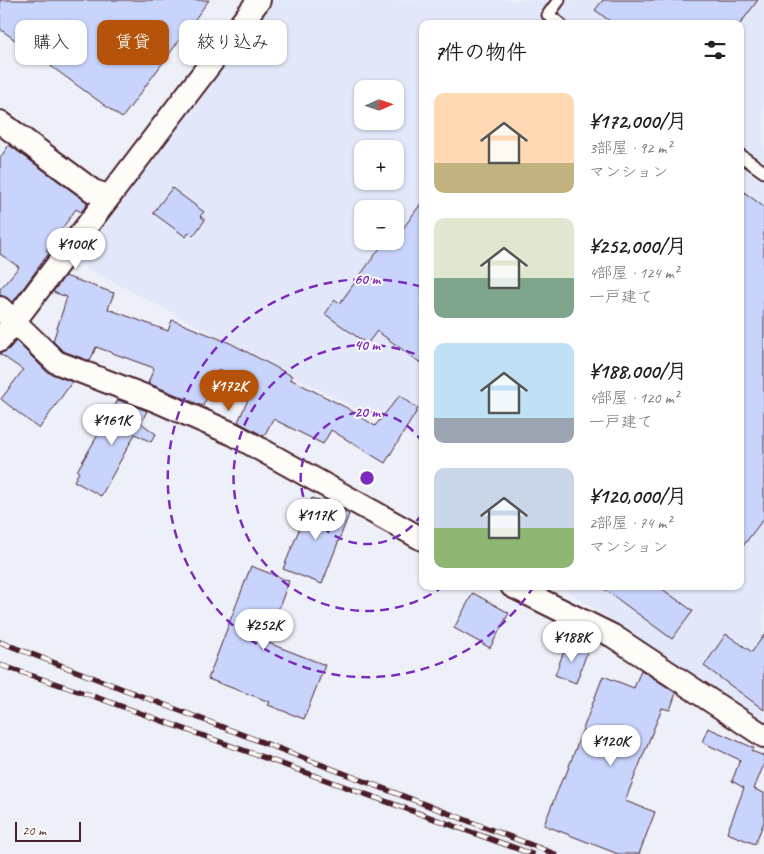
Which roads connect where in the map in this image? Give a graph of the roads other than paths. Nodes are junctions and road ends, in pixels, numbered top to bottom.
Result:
1 (259, 0) edge
2 (559, 0) edge
3 (555, 20) edge
4 (0, 122) edge
5 (744, 158) edge
6 (764, 172) edge
7 (108, 196) junction
8 (7, 315) edge
9 (0, 340) edge
10 (419, 537) edge
11 (520, 590) edge
12 (764, 736) edge

1 - 7 street
2 - 3 lane
4 - 7 street
5 - 6 lane
7 - 8 street
8 - 9 street
8 - 10 street
11 - 12 street

